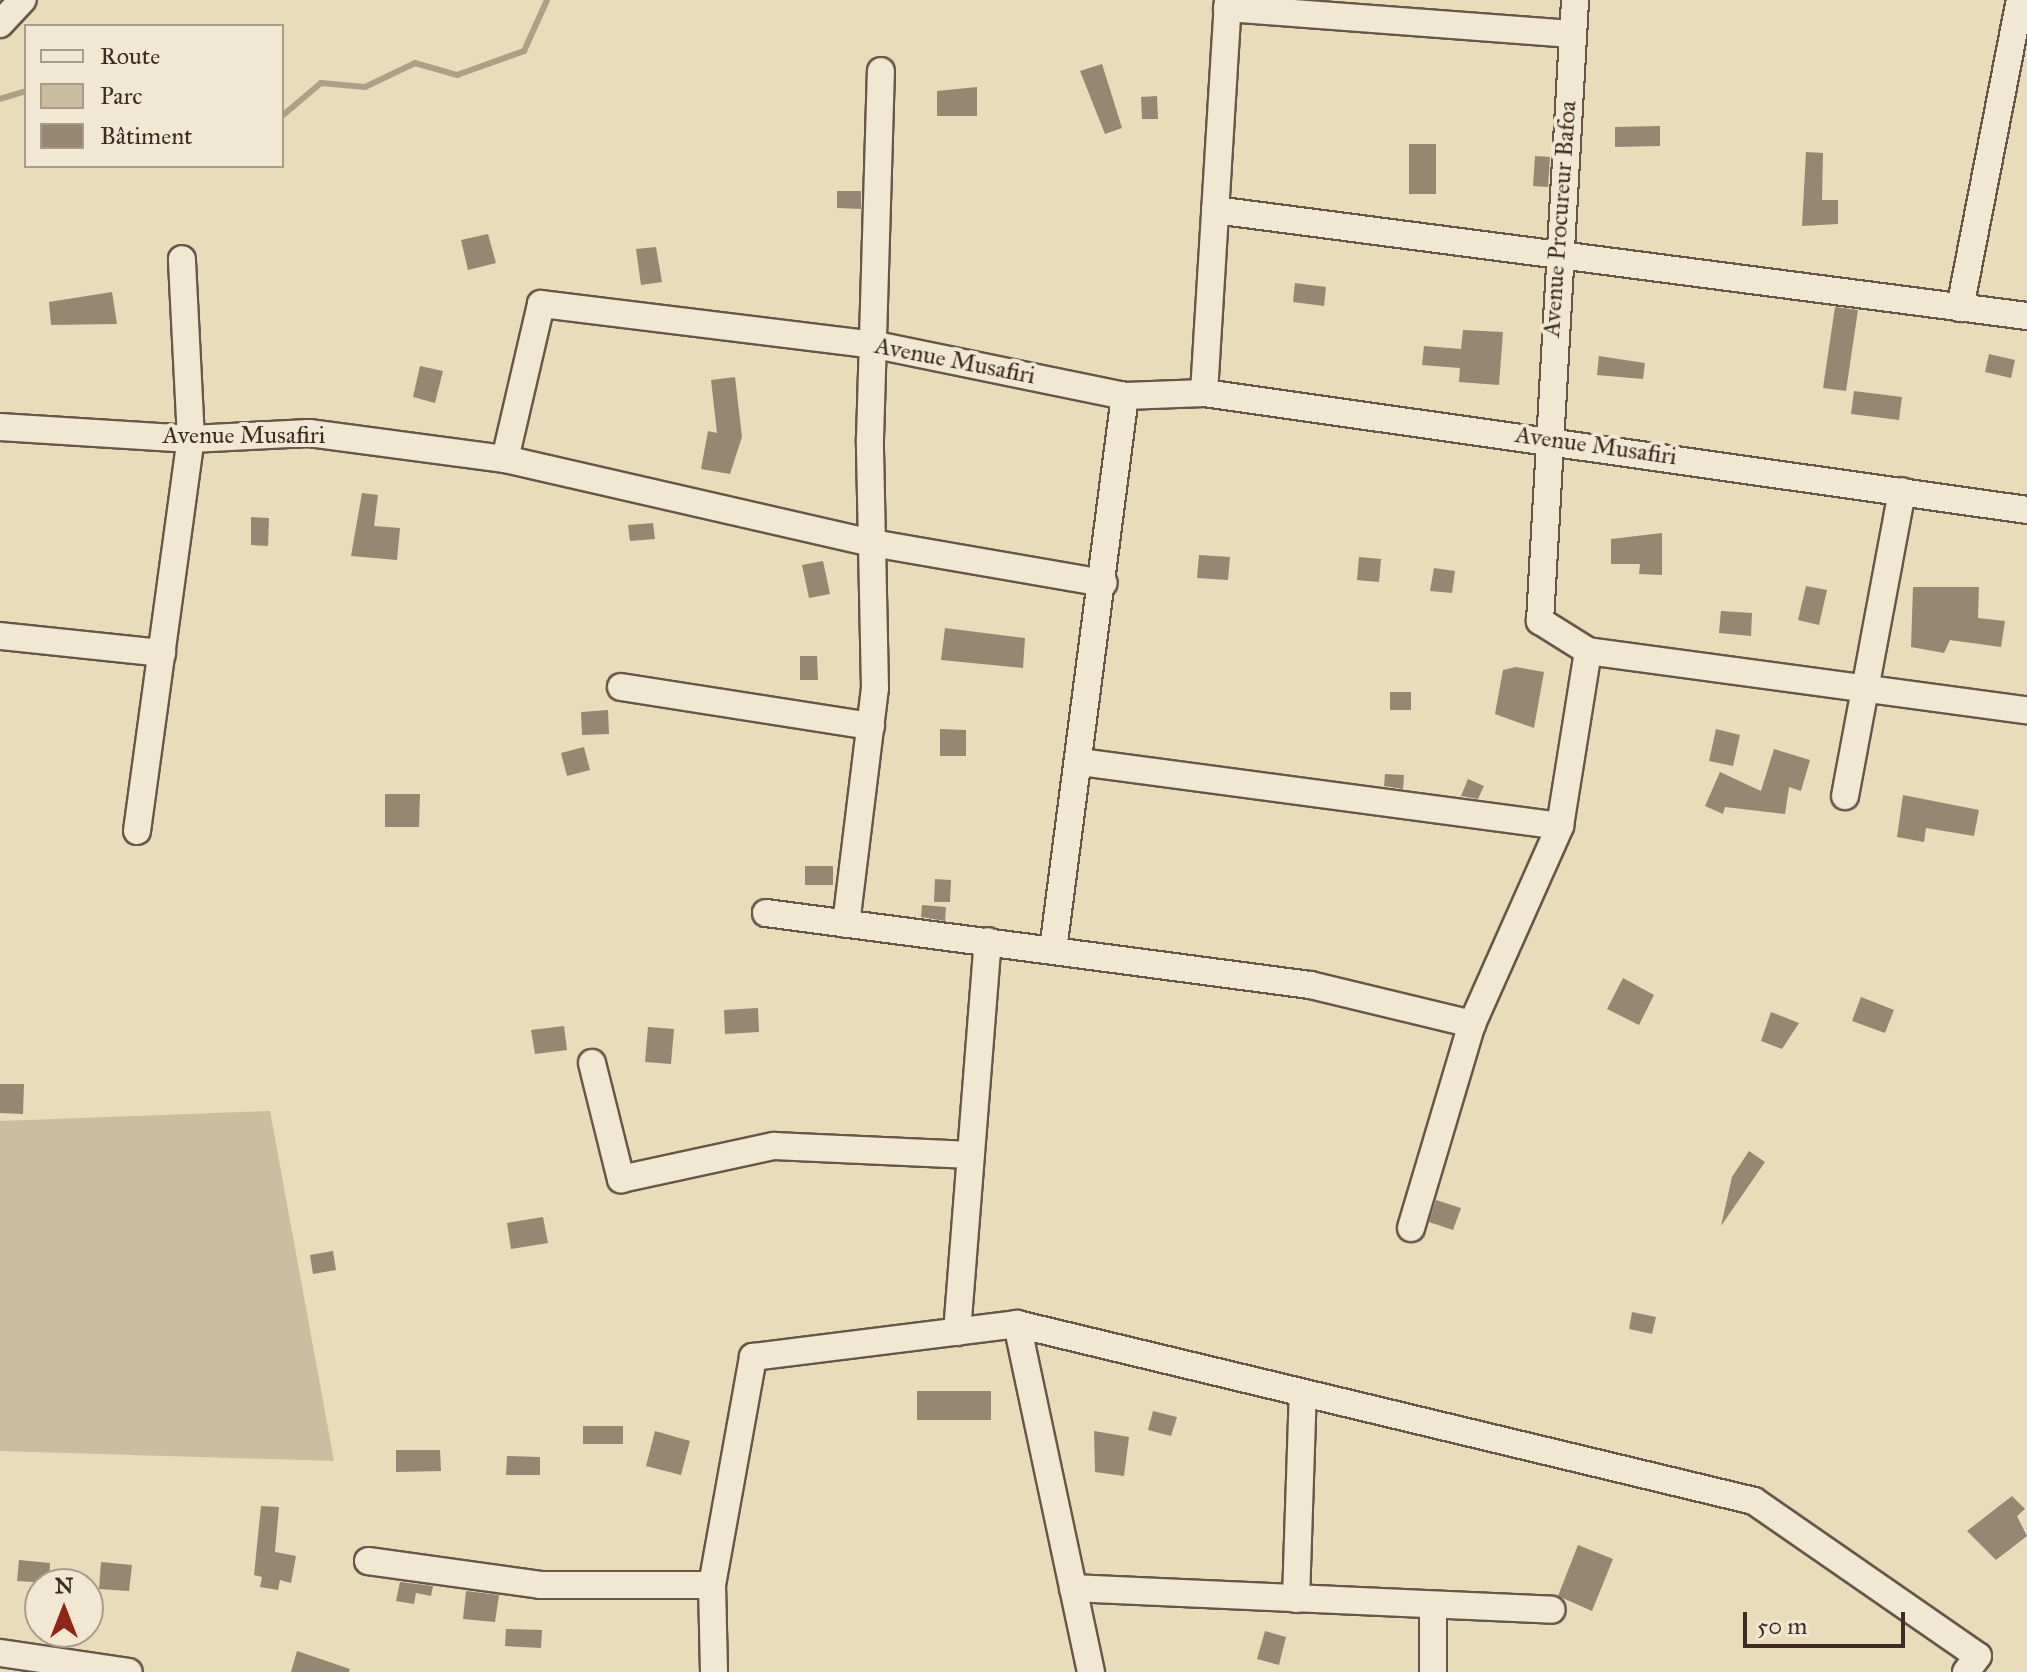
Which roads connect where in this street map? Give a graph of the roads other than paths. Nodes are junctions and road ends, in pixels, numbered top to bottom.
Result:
1 (22, 0) edge
2 (1575, 0) edge
3 (2020, 0) edge
4 (1228, 4) edge
5 (0, 24) edge
6 (1572, 34) junction
7 (881, 71) dead end
8 (1215, 210) junction
9 (1557, 251) junction
10 (182, 259) dead end
11 (1960, 308) junction
12 (2027, 316) edge
13 (876, 345) junction
14 (1204, 393) junction
15 (1125, 396) junction
16 (0, 427) edge
17 (1548, 438) junction
18 (191, 439) junction
19 (505, 459) junction
20 (1902, 491) junction
21 (2027, 510) edge
22 (872, 543) junction
23 (1104, 583) junction
24 (0, 636) edge
25 (1588, 651) junction
26 (162, 653) junction
27 (621, 687) dead end
28 (1863, 688) junction
29 (2027, 710) edge
30 (871, 726) junction
31 (1081, 762) junction
32 (1845, 796) dead end
33 (1560, 826) junction
34 (137, 831) dead end
35 (766, 913) dead end
36 (846, 924) junction
37 (988, 941) junction
38 (1053, 950) junction
39 (1472, 1024) junction
40 (592, 1063) dead end
41 (971, 1155) junction
42 (1411, 1228) dead end
43 (1017, 1324) junction
44 (957, 1332) junction
45 (1303, 1393) junction
46 (368, 1561) dead end
47 (712, 1585) junction
48 (1073, 1588) junction
49 (1296, 1599) junction
50 (1433, 1605) junction
51 (1551, 1610) dead end
52 (0, 1653) edge
53 (129, 1672) edge
54 (714, 1672) edge
55 (1091, 1672) edge
56 (1433, 1672) edge
57 (1966, 1672) edge

1 - 5 street
2 - 6 street, Avenue Procureur Bafoa
3 - 11 street
4 - 6 street
4 - 8 street
6 - 9 street, Avenue Procureur Bafoa
7 - 13 street
8 - 9 street
8 - 14 street
9 - 11 street
9 - 17 street, Avenue Procureur Bafoa
10 - 18 street
11 - 12 street
13 - 15 street, Avenue Musafiri
13 - 19 street, Avenue Musafiri
13 - 22 street
14 - 15 street, Avenue Musafiri
14 - 17 street, Avenue Musafiri
15 - 23 street
16 - 18 street, Avenue Musafiri
17 - 20 street, Avenue Musafiri
17 - 25 street, Avenue Procureur Bafoa
18 - 19 street, Avenue Musafiri
18 - 26 street
19 - 22 street
20 - 21 street, Avenue Musafiri
20 - 28 street
22 - 23 street
22 - 30 street
23 - 31 street
24 - 26 street
25 - 28 street
25 - 33 street
26 - 34 street
27 - 30 street
28 - 29 street
28 - 32 street
30 - 36 street
31 - 33 street
31 - 38 street
33 - 39 street
35 - 36 street
36 - 37 street
37 - 38 street
37 - 41 street
38 - 39 street
39 - 42 street
40 - 41 street
41 - 44 street
43 - 44 street
43 - 45 street
43 - 48 street
44 - 47 street
45 - 49 street
45 - 57 street
46 - 47 street
47 - 54 street
48 - 49 street
48 - 55 street
49 - 50 street
50 - 51 street
50 - 56 street
52 - 53 street

